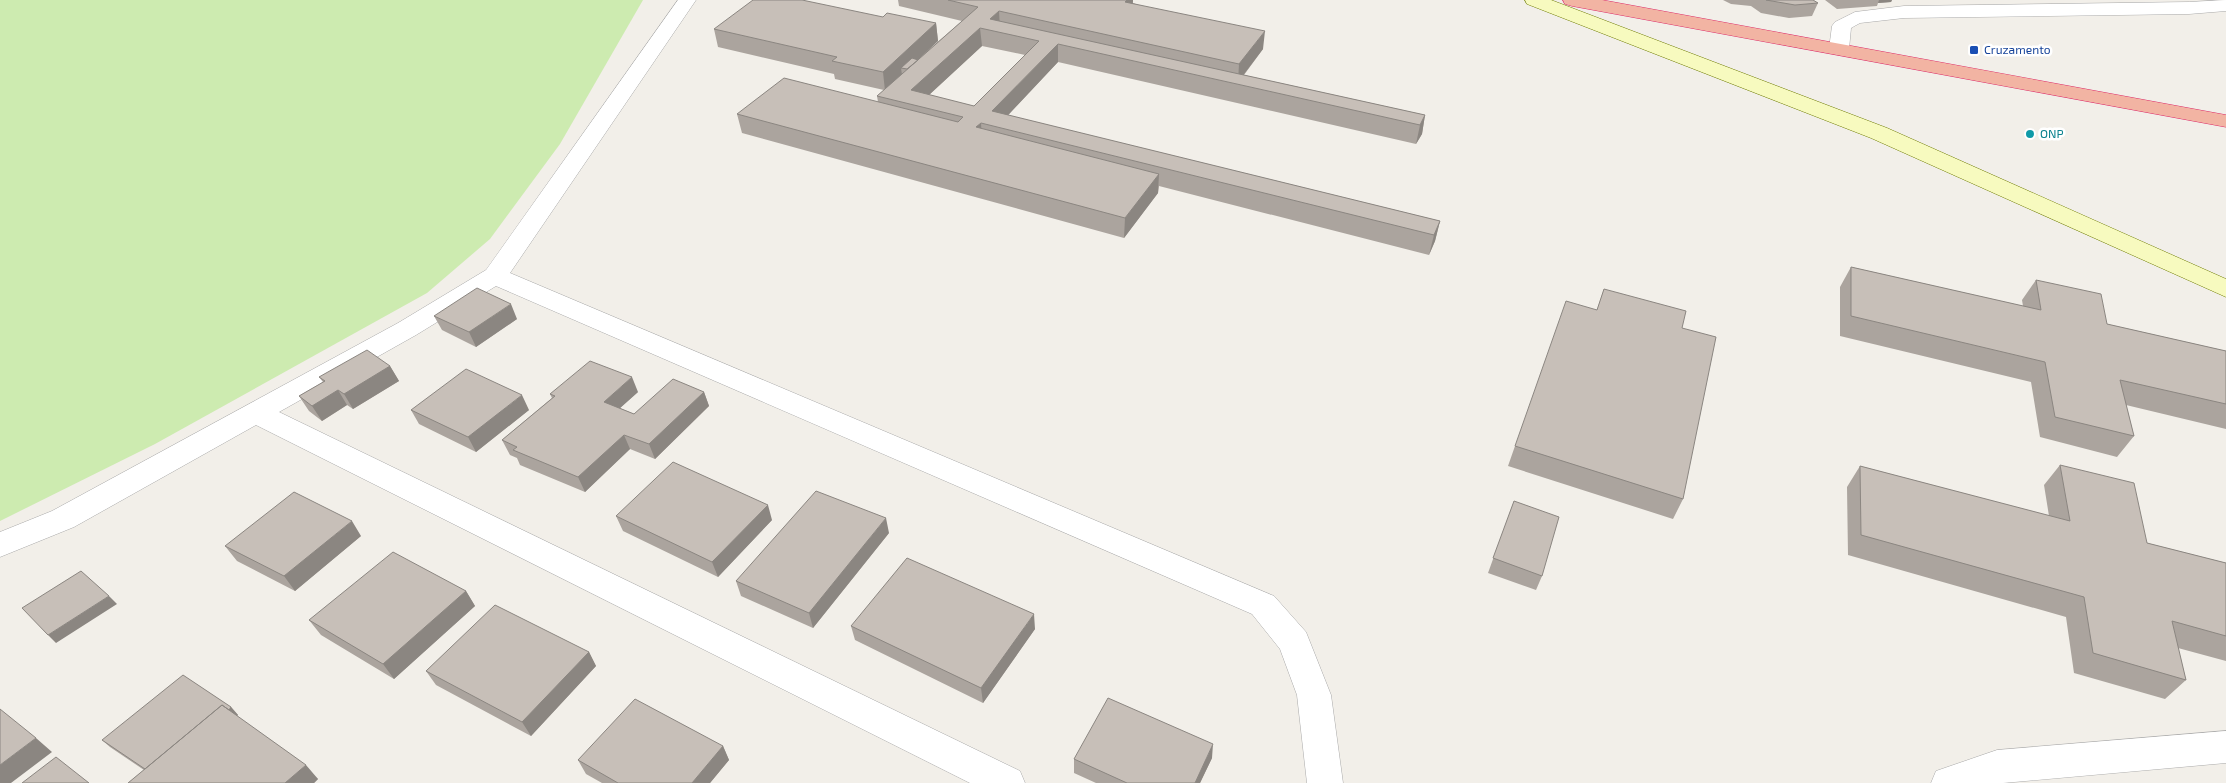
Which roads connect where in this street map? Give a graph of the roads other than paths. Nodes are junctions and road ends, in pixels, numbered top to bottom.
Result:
1 (688, 0) edge
2 (1534, 0) edge
3 (1572, 0) edge
4 (2183, 4) edge
5 (2226, 5) edge
6 (1839, 49) junction
7 (2226, 121) edge
8 (495, 276) junction
9 (2226, 289) edge
10 (256, 413) junction
11 (0, 545) edge
12 (2226, 747) edge
13 (1006, 783) edge
14 (1325, 783) edge
15 (1949, 783) edge

1 - 8 street
2 - 9 main road
3 - 6 highway
4 - 5 street
4 - 6 street
6 - 7 highway
8 - 10 street
8 - 14 street
10 - 11 street
10 - 13 street
12 - 15 street

